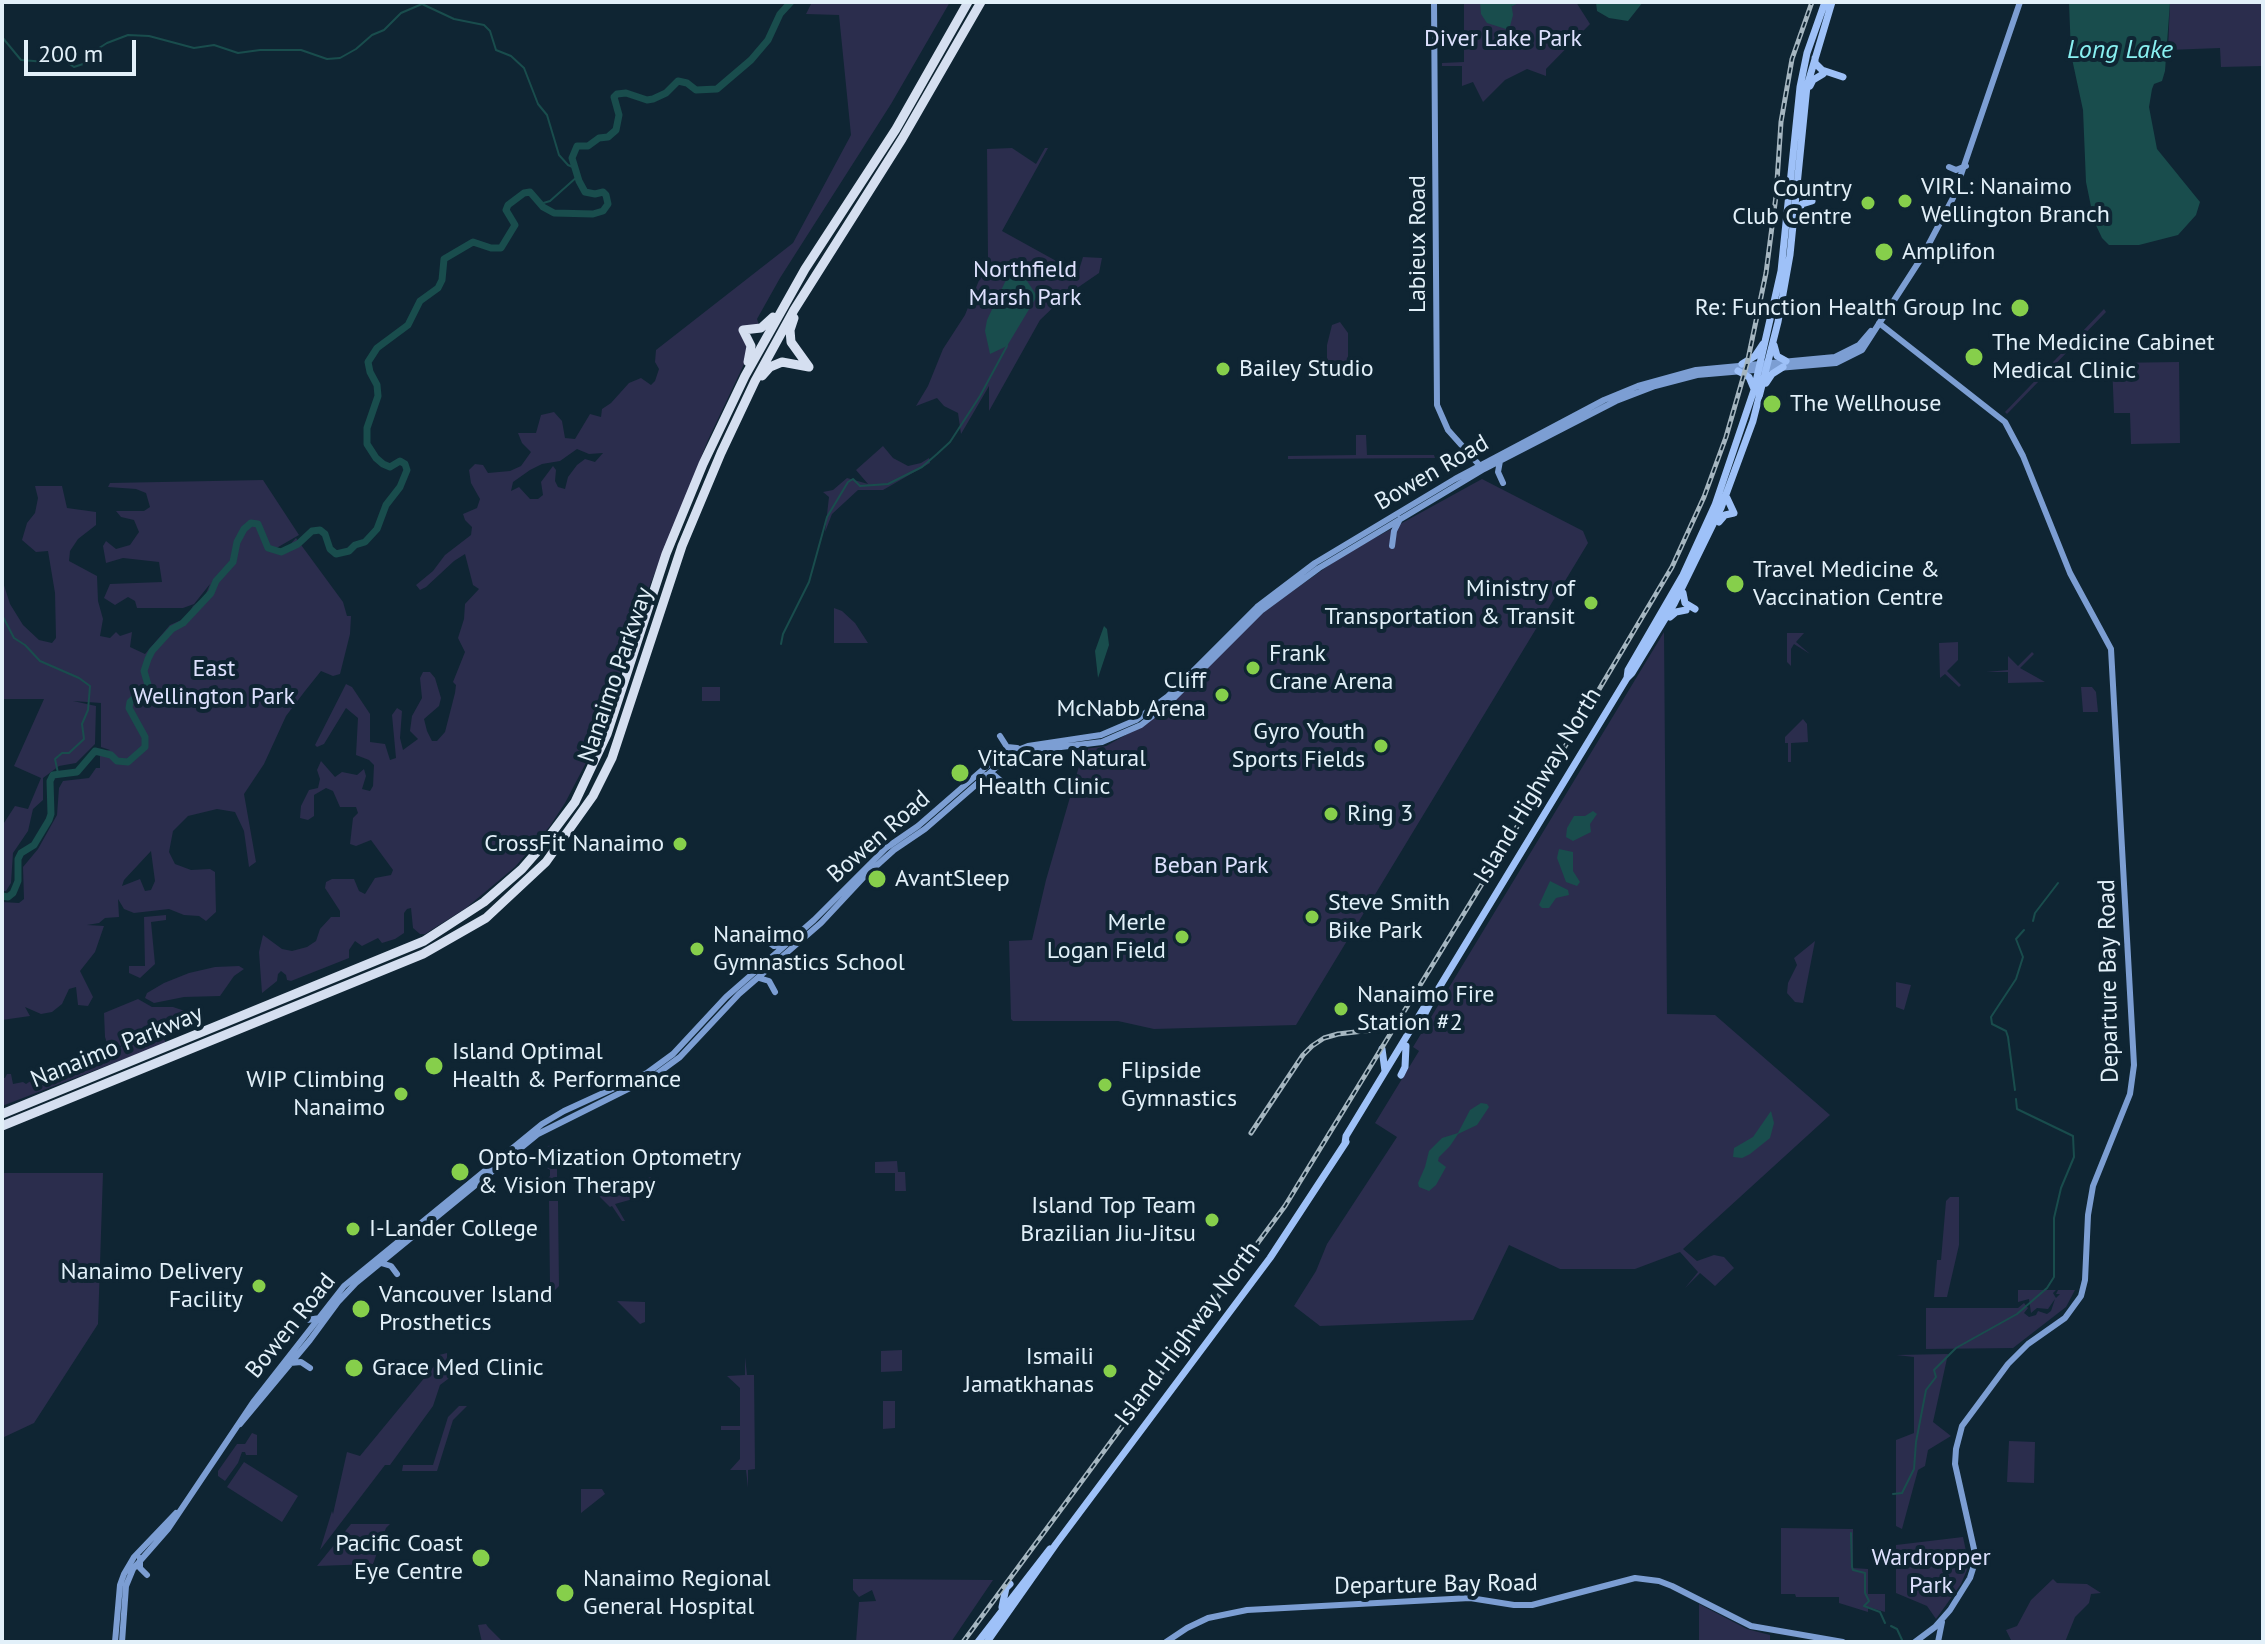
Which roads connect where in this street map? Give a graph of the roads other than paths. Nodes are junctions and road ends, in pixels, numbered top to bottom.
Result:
1 (968, 2) edge
2 (981, 2) edge
3 (1434, 2) edge
4 (1825, 2) edge
5 (1832, 2) edge
6 (2020, 2) edge
7 (1818, 22) junction
8 (1814, 56) junction
9 (1811, 70) junction
10 (1823, 74) dead end
11 (1843, 77) dead end
12 (1803, 127) junction
13 (1794, 141) junction
14 (1966, 166) junction
15 (1949, 167) dead end
16 (1797, 181) junction
17 (1796, 198) junction
18 (852, 215) junction
19 (829, 231) junction
20 (1790, 255) junction
21 (1879, 323) junction
22 (1891, 333) junction
23 (1872, 337) junction
24 (1770, 341) junction
25 (1841, 358) junction
26 (1784, 364) junction
27 (1764, 366) junction
28 (1740, 368) junction
29 (1758, 389) junction
30 (1554, 426) junction
31 (1536, 436) junction
32 (1544, 438) junction
33 (1526, 447) junction
34 (1467, 453) junction
35 (1500, 461) junction
36 (703, 464) junction
37 (1482, 467) junction
38 (1470, 471) junction
39 (711, 476) junction
40 (1503, 483) dead end
41 (1723, 494) junction
42 (1400, 519) junction
43 (1392, 546) dead end
44 (1694, 559) junction
45 (1683, 589) junction
46 (1674, 604) junction
47 (1656, 634) junction
48 (1627, 678) junction
49 (1000, 736) dead end
50 (1021, 748) junction
51 (986, 775) junction
52 (1001, 781) dead end
53 (766, 940) dead end
54 (789, 943) junction
55 (756, 979) junction
56 (775, 992) dead end
57 (1434, 996) junction
58 (1406, 1046) junction
59 (1382, 1049) dead end
60 (1384, 1074) junction
61 (1401, 1075) dead end
62 (2, 1114) edge
63 (2, 1126) edge
64 (1345, 1143) junction
65 (423, 1220) junction
66 (403, 1245) junction
67 (390, 1247) junction
68 (381, 1263) junction
69 (370, 1271) junction
70 (397, 1274) dead end
71 (298, 1312) dead end
72 (320, 1318) junction
73 (290, 1363) junction
74 (310, 1368) dead end
75 (240, 1424) junction
76 (179, 1510) junction
77 (1056, 1544) junction
78 (140, 1558) junction
79 (147, 1575) dead end
80 (1010, 1584) dead end
81 (998, 1616) junction
82 (1943, 1619) junction
83 (1931, 1630) junction
84 (115, 1642) edge
85 (122, 1642) edge
86 (978, 1642) edge
87 (987, 1642) edge
88 (1166, 1642) edge
89 (1843, 1642) edge
90 (1915, 1642) edge
91 (1935, 1642) edge

1 - 19 highway, Nanaimo Parkway
2 - 18 highway, Nanaimo Parkway
3 - 34 main road, Labieux Road
4 - 7 main road, Island Highway North
5 - 8 main road, Island Highway North
6 - 14 main road
7 - 9 main road
7 - 13 main road, Island Highway North
8 - 9 main road, Island Highway North
8 - 11 main road
9 - 12 main road, Island Highway North
10 - 12 main road
12 - 16 main road, Island Highway North
13 - 17 main road
13 - 24 main road, Island Highway North
14 - 15 main road
14 - 21 main road
16 - 17 main road, Island Highway North
16 - 20 main road
17 - 20 main road, Island Highway North
18 - 39 highway, Nanaimo Parkway
18 - 39 highway
19 - 36 highway, Nanaimo Parkway
19 - 36 highway
20 - 24 main road, Island Highway North
21 - 22 main road, Departure Bay Road
21 - 23 main road
21 - 25 main road, Bowen Road
22 - 23 main road
22 - 82 main road, Departure Bay Road
23 - 25 main road
24 - 26 main road
24 - 27 main road, Island Highway North
24 - 28 main road
25 - 26 main road, Bowen Road
26 - 27 main road, Bowen Road
26 - 29 main road
27 - 28 main road, Bowen Road
27 - 29 main road, Island Highway North
28 - 29 main road
28 - 30 main road, Bowen Road
28 - 32 main road, Bowen Road
29 - 41 main road, Island Highway North
30 - 31 main road, Bowen Road
30 - 32 main road
31 - 33 main road
31 - 37 main road, Bowen Road
32 - 33 main road, Bowen Road
33 - 35 main road, Bowen Road
34 - 37 main road, Labieux Road
34 - 38 main road
35 - 37 main road, Bowen Road
35 - 40 main road
36 - 62 highway, Nanaimo Parkway
37 - 38 main road, Bowen Road
37 - 42 main road, Bowen Road
38 - 50 main road, Bowen Road
39 - 63 highway, Nanaimo Parkway
41 - 44 main road, Island Highway North
41 - 44 main road, Island Highway North
41 - 44 main road
42 - 43 main road
42 - 51 main road, Bowen Road
44 - 45 main road, Island Highway North
44 - 46 main road
44 - 48 main road, Island Highway North
45 - 46 main road, Island Highway North
45 - 47 main road
46 - 47 main road, Island Highway North
47 - 48 main road, Island Highway North
48 - 57 main road, Island Highway North
49 - 50 main road
50 - 54 main road, Bowen Road
51 - 52 main road
51 - 55 main road, Bowen Road
53 - 54 main road
54 - 65 main road, Bowen Road
55 - 56 main road
55 - 66 main road, Bowen Road
57 - 58 main road, Island Highway North
57 - 60 main road, Island Highway North
58 - 61 main road
58 - 64 main road, Island Highway North
59 - 60 main road
60 - 64 main road, Island Highway North
64 - 77 main road, Island Highway North
65 - 66 main road
65 - 67 main road, Bowen Road
66 - 68 main road, Bowen Road
67 - 69 main road
67 - 72 main road, Bowen Road
68 - 69 main road, Bowen Road
68 - 70 main road
69 - 73 main road, Bowen Road
71 - 72 main road
72 - 75 main road, Bowen Road
73 - 74 main road
73 - 75 main road, Bowen Road
75 - 76 main road, Bowen Road
76 - 78 main road, Bowen Road
76 - 84 main road, Bowen Road
77 - 81 main road, Island Highway North
77 - 87 main road, Island Highway North
78 - 79 main road
78 - 85 main road, Bowen Road
80 - 81 main road
81 - 86 main road, Island Highway North
82 - 83 main road, Departure Bay Road
82 - 91 main road
83 - 90 main road, Departure Bay Road
83 - 91 main road
88 - 89 main road, Departure Bay Road
90 - 91 main road

